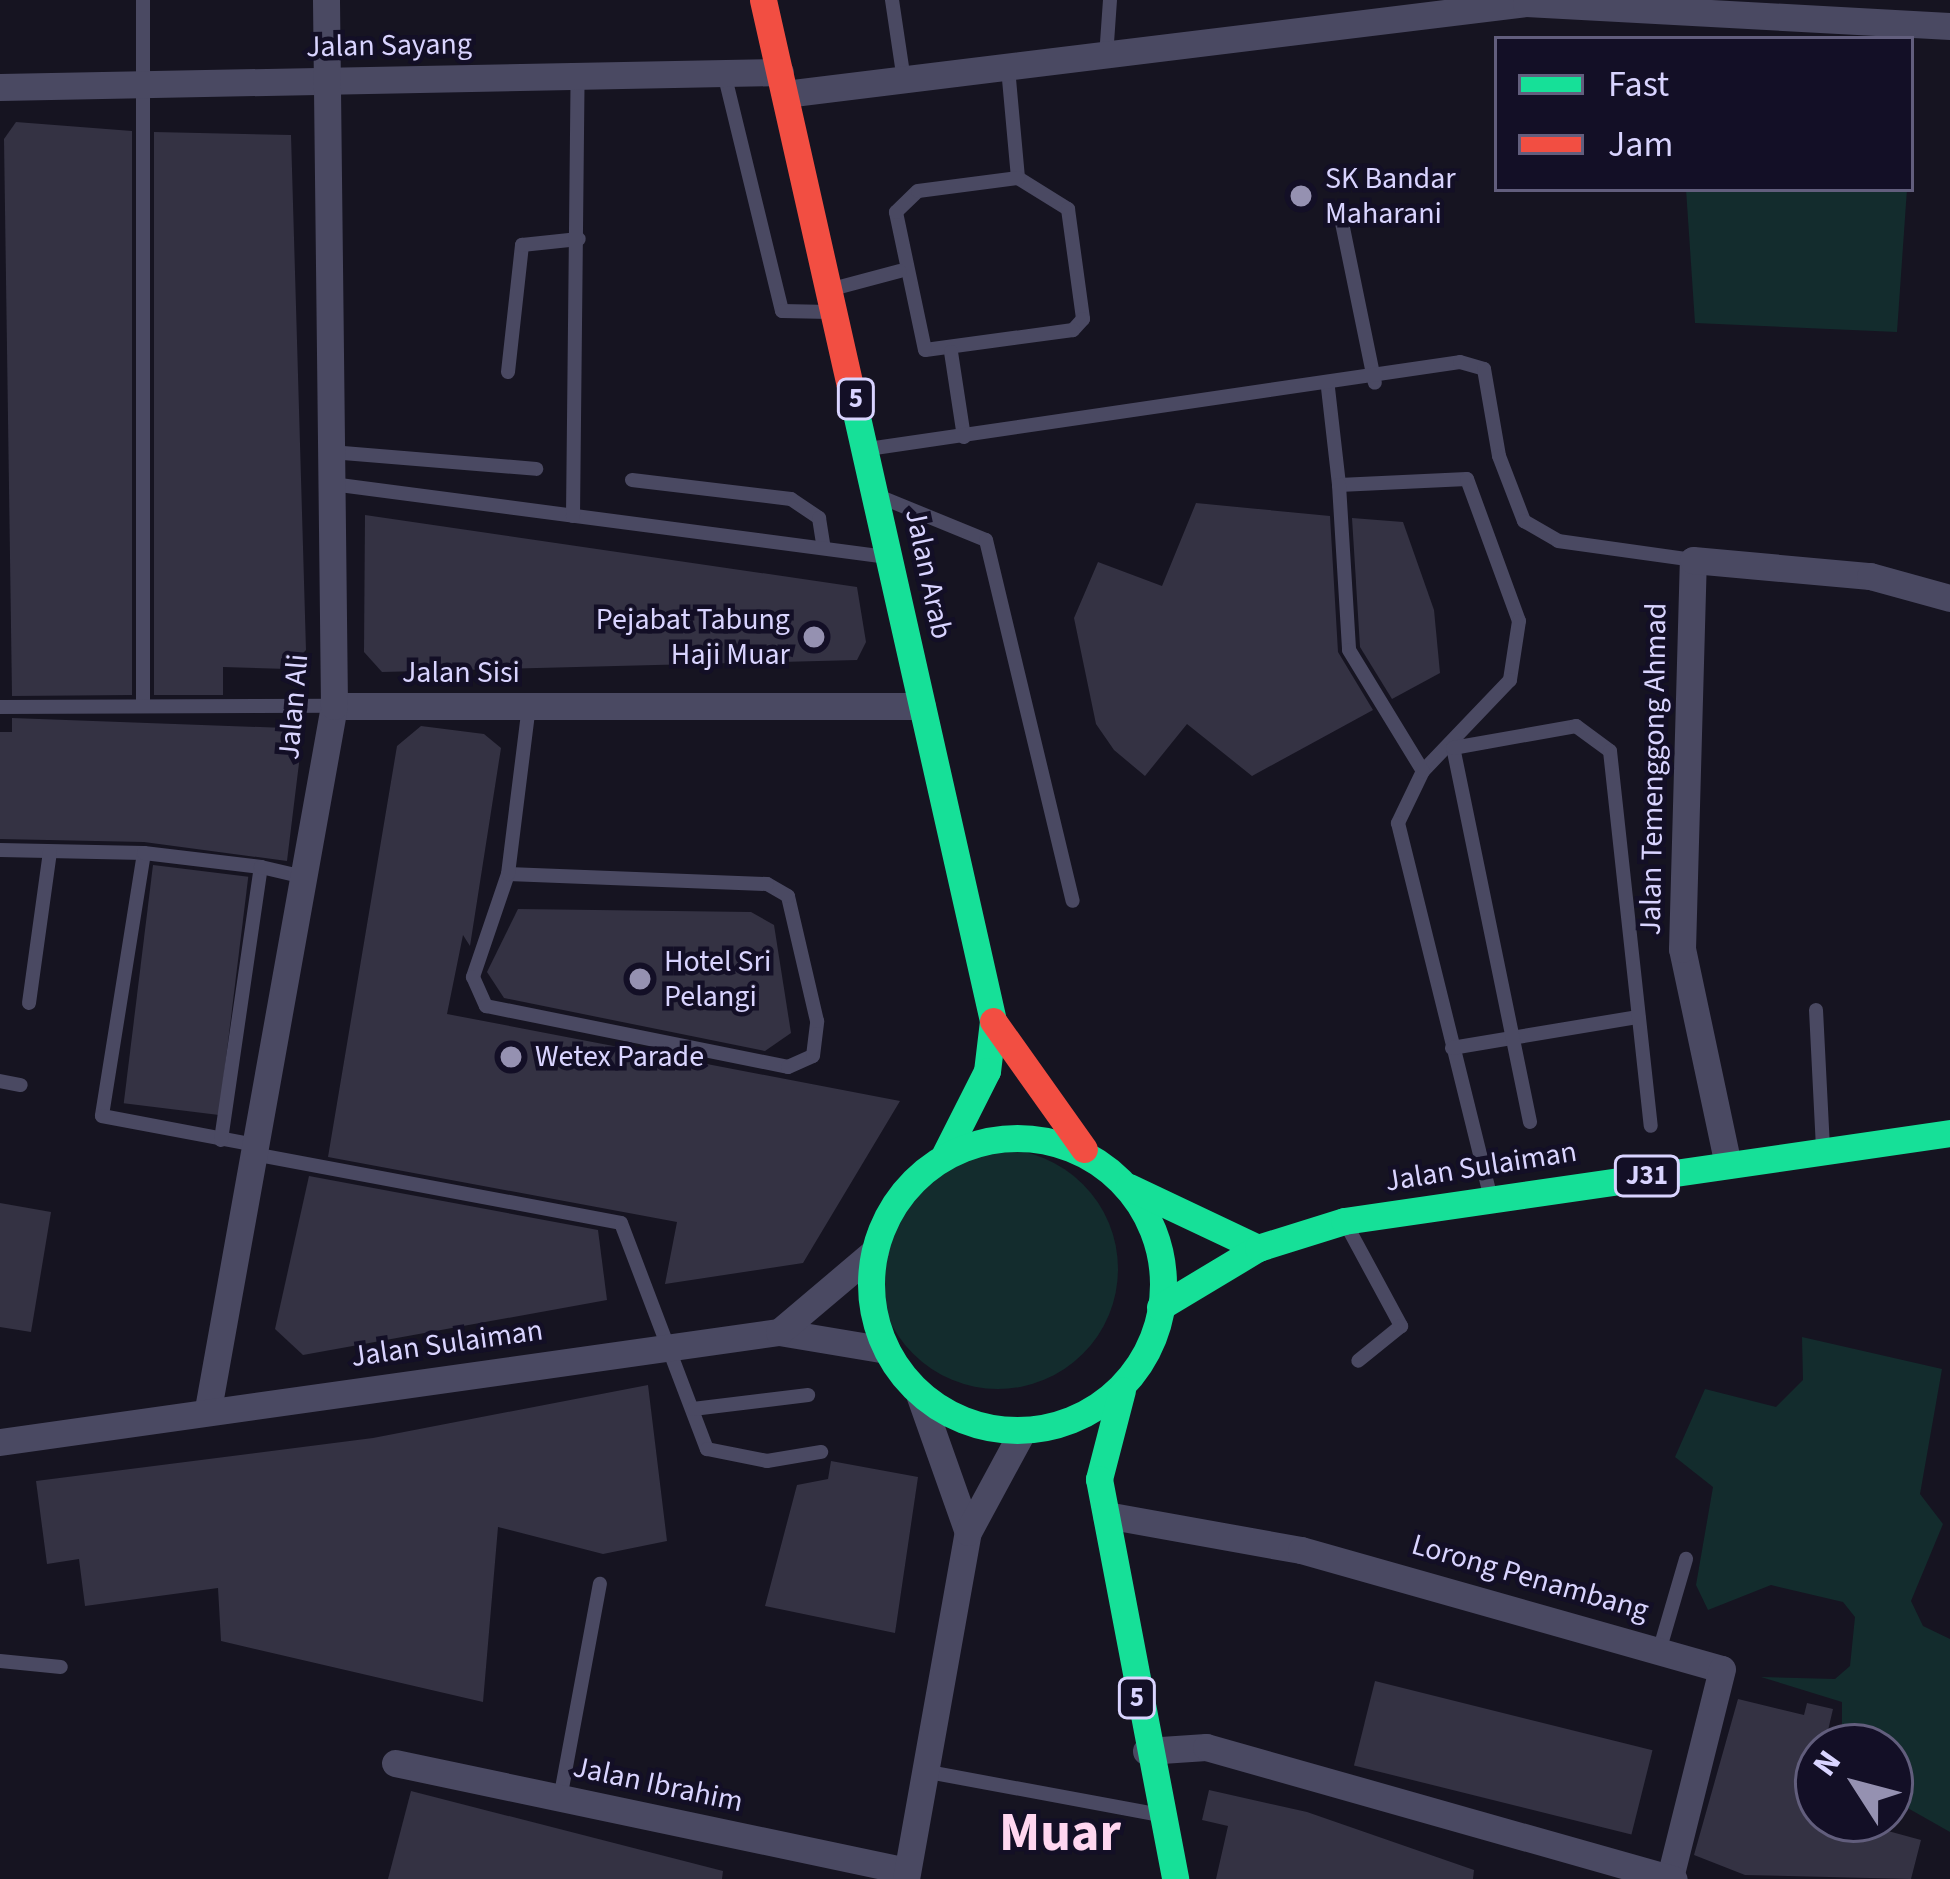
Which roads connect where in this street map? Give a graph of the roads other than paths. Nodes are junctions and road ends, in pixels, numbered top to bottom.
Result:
1 (143, 0) edge
2 (326, 0) edge
3 (763, 0) edge
4 (892, 0) edge
5 (1110, 0) edge
6 (1526, 2) edge
7 (1767, 8) edge
8 (1950, 26) edge
9 (1106, 57) junction
10 (1008, 68) junction
11 (724, 73) junction
12 (578, 75) junction
13 (328, 80) junction
14 (904, 80) junction
15 (782, 83) junction
16 (143, 84) junction
17 (0, 87) edge
18 (1018, 178) junction
19 (1341, 218) dead end
20 (579, 239) junction
21 (900, 271) junction
22 (833, 300) junction
23 (951, 352) junction
24 (508, 372) dead end
25 (1375, 382) junction
26 (1328, 388) junction
27 (964, 437) junction
28 (868, 449) junction
29 (331, 452) junction
30 (536, 469) dead end
31 (632, 480) dead end
32 (332, 484) junction
33 (1339, 485) junction
34 (878, 497) junction
35 (572, 516) junction
36 (824, 548) junction
37 (891, 557) junction
38 (1693, 560) junction
39 (1950, 598) edge
40 (0, 706) edge
41 (143, 706) junction
42 (334, 706) junction
43 (529, 706) junction
44 (922, 706) junction
45 (1453, 748) junction
46 (1423, 771) junction
47 (0, 850) edge
48 (50, 852) junction
49 (144, 853) junction
50 (261, 867) junction
51 (508, 874) junction
52 (304, 878) junction
53 (1073, 901) dead end
54 (29, 1004) dead end
55 (1816, 1010) dead end
56 (1638, 1017) junction
57 (993, 1021) junction
58 (1512, 1038) junction
59 (1452, 1048) junction
60 (0, 1082) edge
61 (20, 1085) dead end
62 (1530, 1122) dead end
63 (1652, 1126) dead end
64 (1950, 1133) edge
65 (221, 1140) junction
66 (254, 1149) junction
67 (1084, 1149) junction
68 (1822, 1152) junction
69 (944, 1156) junction
70 (1728, 1165) junction
71 (1114, 1175) junction
72 (1490, 1196) junction
73 (1344, 1222) junction
74 (1258, 1248) junction
75 (875, 1251) junction
76 (1160, 1307) junction
77 (779, 1333) junction
78 (667, 1348) junction
79 (886, 1350) junction
80 (1358, 1361) dead end
81 (1122, 1390) junction
82 (919, 1394) junction
83 (808, 1395) dead end
84 (208, 1409) junction
85 (693, 1409) junction
86 (1031, 1432) junction
87 (0, 1442) edge
88 (821, 1452) dead end
89 (1100, 1479) junction
90 (1106, 1515) junction
91 (968, 1532) junction
92 (1686, 1559) dead end
93 (600, 1584) dead end
94 (1660, 1648) junction
95 (0, 1661) edge
96 (61, 1667) dead end
97 (1146, 1751) junction
98 (394, 1763) dead end
99 (921, 1770) junction
100 (560, 1798) junction
101 (1160, 1815) junction
102 (907, 1875) edge
103 (1672, 1878) edge
104 (1174, 1879) edge

1 - 16 lane
2 - 13 street, Jalan Ali
3 - 15 main road, Jalan Arab / 5
4 - 14 lane
5 - 9 lane
6 - 7 street, Jalan Sayang
6 - 9 street, Jalan Sayang
7 - 8 street, Jalan Sayang
9 - 10 street, Jalan Sayang
10 - 14 street, Jalan Sayang
10 - 18 lane
11 - 12 street, Jalan Sayang
11 - 15 street, Jalan Sayang
11 - 22 lane
12 - 13 street, Jalan Sayang
12 - 20 lane
13 - 16 street, Jalan Sayang
13 - 29 street, Jalan Ali
14 - 15 street, Jalan Sayang
15 - 22 main road, Jalan Arab / 5
16 - 17 street, Jalan Sayang
16 - 41 lane
18 - 21 lane
18 - 23 lane
19 - 25 lane
20 - 24 lane
20 - 35 lane
21 - 22 lane
21 - 23 lane
22 - 28 main road, Jalan Arab / 5
23 - 27 lane
25 - 26 lane
25 - 38 lane
26 - 27 lane
26 - 33 lane
27 - 28 lane
28 - 34 main road, Jalan Arab / 5
29 - 30 lane
29 - 32 street, Jalan Ali
31 - 36 lane
32 - 35 lane
32 - 42 street, Jalan Ali
33 - 45 lane
33 - 46 lane
34 - 37 main road, Jalan Arab / 5
34 - 53 lane
35 - 36 lane
36 - 37 lane
37 - 44 main road, Jalan Arab / 5
38 - 39 street
38 - 70 street, Jalan Temenggong Ahmad
40 - 41 lane, Jalan Sisi
41 - 42 lane, Jalan Sisi
42 - 43 street, Jalan Sisi
42 - 52 street, Jalan Ali
43 - 44 street, Jalan Sisi
43 - 51 lane
44 - 57 main road, Jalan Arab / 5
45 - 46 lane
45 - 56 lane
45 - 58 lane
46 - 59 lane
47 - 48 lane
48 - 49 lane
48 - 54 lane
49 - 50 lane
49 - 65 lane
50 - 52 lane
50 - 65 lane
51 - 51 lane
52 - 66 street, Jalan Ali
55 - 68 lane
56 - 58 lane
56 - 63 lane
57 - 67 main road, 5
57 - 69 main road, Jalan Arab / 5
58 - 59 lane
58 - 62 lane
59 - 72 lane
60 - 61 lane
64 - 68 main road, Jalan Sulaiman / J31
65 - 66 lane
66 - 78 lane
66 - 84 street, Jalan Ali
67 - 69 main road
67 - 71 main road, 5
68 - 70 main road, Jalan Sulaiman / J31
69 - 75 main road
70 - 72 main road, Jalan Sulaiman / J31
71 - 74 main road
71 - 76 main road, 5
72 - 73 main road, Jalan Sulaiman / J31
73 - 74 main road, Jalan Sulaiman / J31
73 - 80 lane
74 - 76 main road, J31
75 - 77 street
75 - 79 main road
76 - 81 main road, 5
77 - 78 street, Jalan Sulaiman
77 - 79 street, Jalan Sulaiman
78 - 84 street, Jalan Sulaiman
78 - 85 lane
79 - 82 main road
81 - 86 main road
81 - 89 main road, 5
82 - 86 main road
82 - 91 street
83 - 85 lane
84 - 87 street, Jalan Sulaiman
85 - 88 lane
86 - 89 main road
86 - 91 street
89 - 90 main road, 5
90 - 94 street, Lorong Penambang
90 - 97 main road, 5
91 - 99 street, Jalan Ibrahim
92 - 94 lane
93 - 100 lane
94 - 103 street, Lorong Penambang
95 - 96 lane
97 - 101 main road, 5
97 - 103 street, Lorong Penambang
98 - 100 street, Jalan Ibrahim
99 - 101 lane
99 - 102 street, Jalan Ibrahim
100 - 102 street, Jalan Ibrahim
101 - 104 main road, 5

